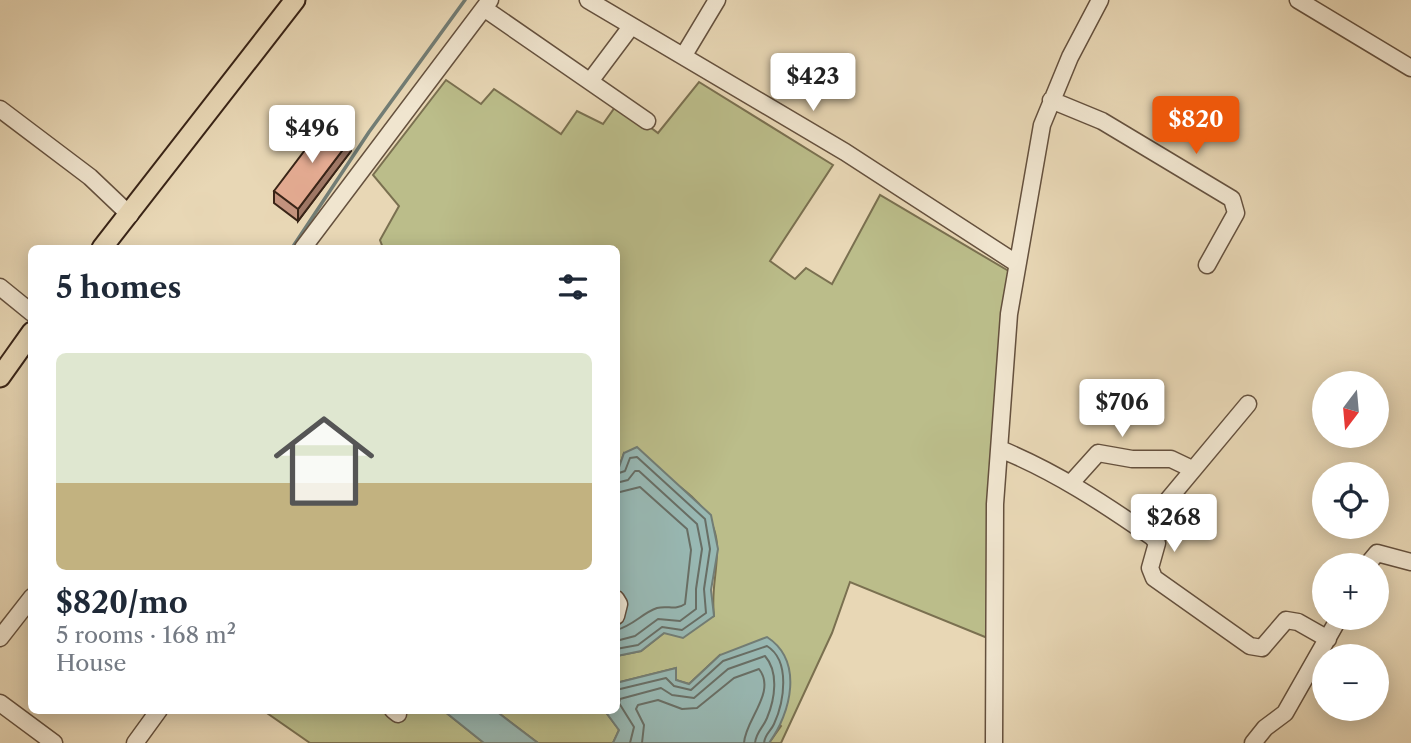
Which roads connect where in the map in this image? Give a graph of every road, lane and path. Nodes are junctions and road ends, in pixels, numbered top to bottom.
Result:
1 (295, 0) edge
2 (588, 0) edge
3 (717, 0) edge
4 (1100, 0) edge
5 (1298, 0) edge
6 (488, 4) edge
7 (630, 28) junction
8 (684, 55) junction
9 (1411, 68) edge
10 (591, 80) junction
11 (1051, 100) junction
12 (0, 109) edge
13 (647, 121) dead end
14 (130, 215) junction
15 (105, 245) edge
16 (305, 245) edge
17 (1016, 263) junction
18 (1207, 265) dead end
19 (0, 287) edge
20 (28, 310) edge
21 (28, 338) edge
22 (0, 377) edge
23 (1248, 404) dead end
24 (1000, 449) junction
25 (1192, 469) junction
26 (1071, 483) junction
27 (1142, 531) junction
28 (1389, 556) edge
29 (1411, 562) edge
30 (28, 602) edge
31 (1333, 630) edge
32 (0, 638) edge
33 (1328, 639) junction
34 (0, 703) edge
35 (156, 714) edge
36 (54, 743) edge
37 (135, 743) edge
38 (994, 743) edge
39 (1253, 743) edge

1 - 14 main road
2 - 7 street
3 - 8 street
4 - 11 street
5 - 9 street
6 - 10 street
6 - 16 street
7 - 8 street
7 - 10 street
8 - 17 street
10 - 13 street
11 - 17 street
11 - 18 street
12 - 14 street
14 - 15 main road
17 - 24 street
19 - 20 street
21 - 22 main road
23 - 25 street
24 - 26 street
24 - 38 street
25 - 26 street
25 - 27 street
26 - 27 street
27 - 33 street
28 - 29 street
30 - 32 street
31 - 33 street
33 - 39 street
34 - 36 street
35 - 37 street

